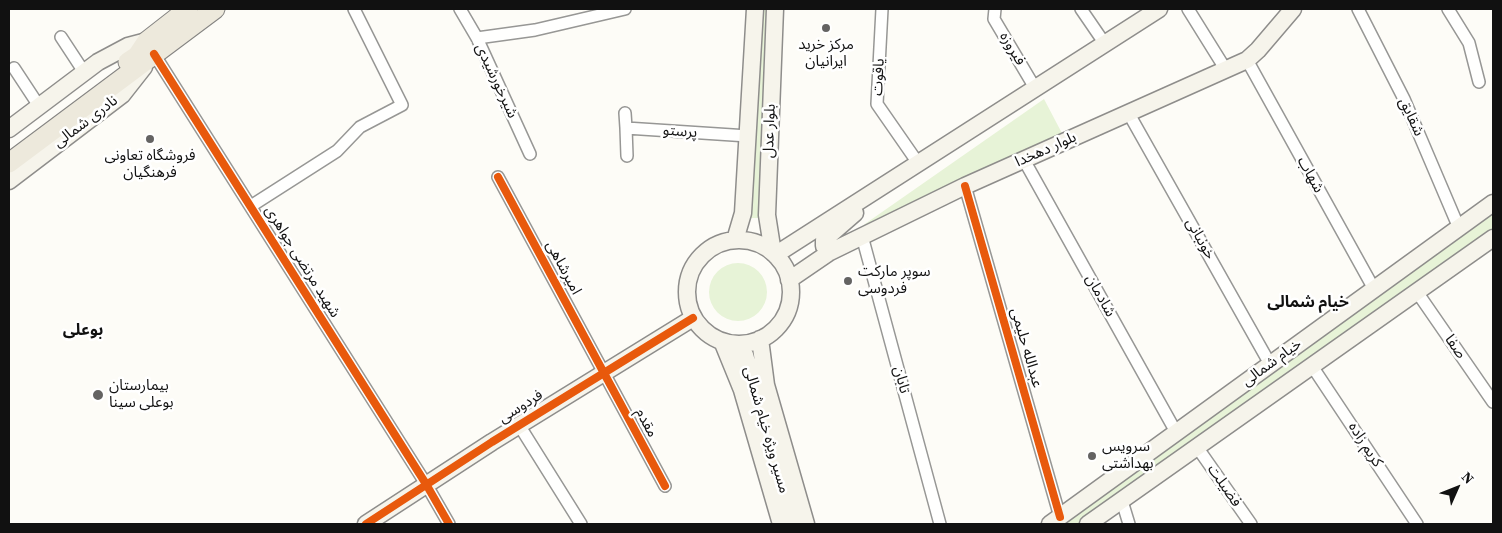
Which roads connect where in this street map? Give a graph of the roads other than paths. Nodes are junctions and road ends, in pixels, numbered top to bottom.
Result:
1 (188, 9) edge
2 (215, 9) edge
3 (354, 9) edge
4 (460, 9) edge
5 (625, 9) edge
6 (755, 9) edge
7 (775, 9) edge
8 (882, 9) edge
9 (995, 9) edge
10 (1081, 9) edge
11 (1159, 9) edge
12 (1188, 9) edge
13 (1293, 9) edge
14 (1358, 9) edge
15 (1448, 9) edge
16 (61, 37) dead end
17 (477, 38) junction
18 (1105, 44) junction
19 (151, 47) junction
20 (1247, 60) junction
21 (14, 68) dead end
22 (1226, 70) junction
23 (84, 72) junction
24 (1478, 82) dead end
25 (1035, 88) junction
26 (39, 106) junction
27 (625, 114) dead end
28 (1129, 114) junction
29 (626, 128) junction
30 (9, 129) edge
31 (748, 136) junction
32 (9, 148) edge
33 (530, 154) dead end
34 (627, 156) dead end
35 (1024, 160) junction
36 (9, 163) edge
37 (918, 163) junction
38 (901, 174) junction
39 (498, 177) dead end
40 (9, 181) edge
41 (965, 186) junction
42 (1493, 203) edge
43 (251, 206) junction
44 (1459, 228) junction
45 (862, 236) junction
46 (1493, 238) edge
47 (735, 240) junction
48 (830, 252) junction
49 (774, 254) junction
50 (789, 280) junction
51 (1374, 289) junction
52 (1417, 292) junction
53 (693, 318) junction
54 (760, 340) junction
55 (726, 342) junction
56 (1270, 364) junction
57 (1312, 366) junction
58 (604, 373) junction
59 (1493, 402) edge
60 (520, 425) junction
61 (1176, 432) junction
62 (1197, 447) junction
63 (426, 484) junction
64 (665, 486) dead end
65 (1122, 501) junction
66 (1055, 521) edge
67 (366, 524) edge
68 (449, 524) edge
69 (581, 524) edge
70 (781, 524) edge
71 (794, 524) edge
72 (806, 524) edge
73 (940, 524) edge
74 (1088, 524) edge
75 (1129, 524) edge
76 (1251, 524) edge
77 (1417, 524) edge

1 - 19 main road, نادری شمالی
2 - 19 main road, نادری شمالی
3 - 43 street
4 - 17 street, شیرخورشیدی
5 - 17 street
6 - 31 main road, بلوار عدل
7 - 49 main road, بلوار عدل
8 - 37 street, یاقوت
9 - 25 street, فیروزه
10 - 18 street
11 - 18 main road
12 - 22 street
13 - 20 main road, بلوار دهخدا
14 - 44 street, شقایق
15 - 24 street
16 - 23 street
17 - 33 street, شیرخورشیدی
18 - 25 main road
19 - 23 main road, نادری شمالی
19 - 32 main road, نادری شمالی
19 - 36 main road, نادری شمالی
19 - 40 main road, نادری شمالی
19 - 43 street, شهید مرتضی جواهری
20 - 22 main road, بلوار دهخدا
20 - 51 street, شهاب
21 - 26 street
22 - 28 main road, بلوار دهخدا
23 - 26 main road, نادری شمالی
25 - 37 main road
26 - 30 main road, نادری شمالی
27 - 29 street
28 - 35 main road, بلوار دهخدا
28 - 56 street, خونبانی
29 - 31 street, پرستو
29 - 34 street
31 - 47 main road, بلوار عدل
35 - 41 main road, بلوار دهخدا
35 - 61 street, شادمان
37 - 38 main road
38 - 48 main road
38 - 49 main road
39 - 58 street, امیرشاهی
41 - 45 main road, بلوار دهخدا
41 - 66 street, عبدالله حلیمی
42 - 44 main road, خیام شمالی
43 - 63 street, شهید مرتضی جواهری
44 - 51 main road, خیام شمالی
45 - 48 main road, بلوار دهخدا
45 - 73 street, تابان
46 - 52 main road, خیام شمالی
47 - 49 main road
47 - 53 main road
48 - 50 main road, بلوار دهخدا
49 - 50 main road
50 - 54 main road
51 - 56 main road, خیام شمالی
52 - 57 main road, خیام شمالی
52 - 59 street, صفا
53 - 55 main road
53 - 58 main road, فردوسی
54 - 55 main road
54 - 72 main road
55 - 70 main road
55 - 71 main road, مسیر ویژه خیام شمالی
56 - 61 main road, خیام شمالی
57 - 62 main road, خیام شمالی
57 - 77 street, کریم زاده
58 - 60 main road, فردوسی
58 - 64 street, مقدم
60 - 63 main road, فردوسی
60 - 69 street
61 - 66 main road, خیام شمالی
62 - 65 main road, خیام شمالی
62 - 76 street, فضیلت
63 - 67 main road, فردوسی
63 - 68 street, شهید مرتضی جواهری
65 - 74 main road, خیام شمالی
65 - 75 street

